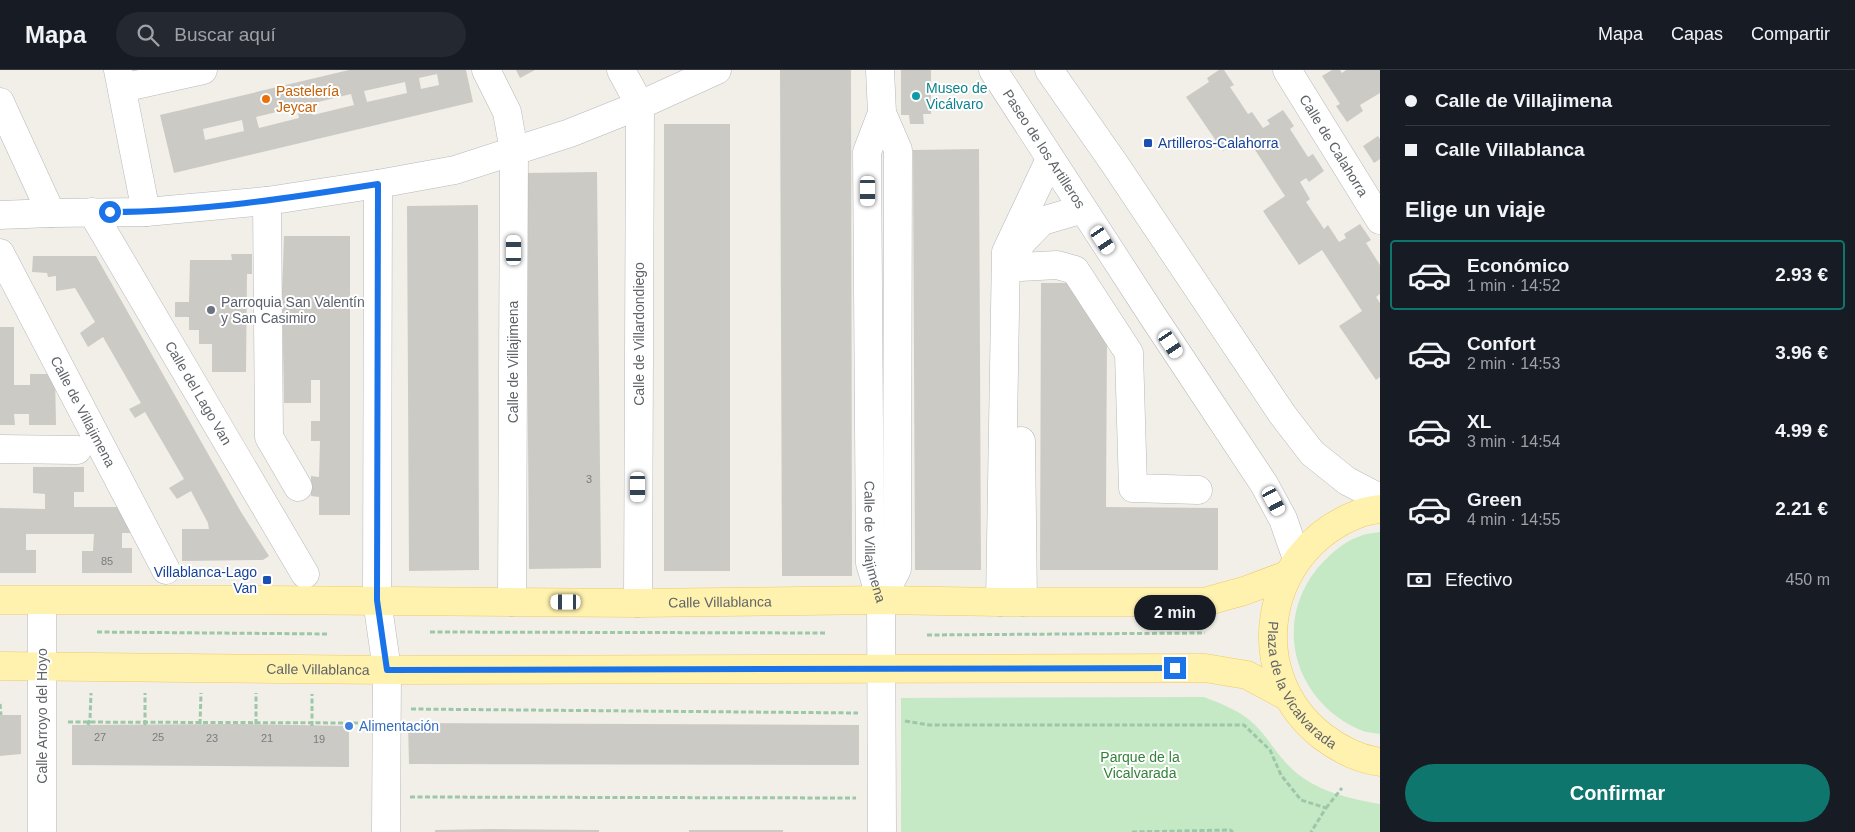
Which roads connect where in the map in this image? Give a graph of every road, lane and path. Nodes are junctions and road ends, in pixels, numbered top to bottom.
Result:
1 (203, 70) edge
2 (486, 70) edge
3 (621, 70) edge
4 (716, 70) edge
5 (880, 70) edge
6 (993, 70) edge
7 (1050, 70) edge
8 (1287, 70) edge
9 (120, 79) edge
10 (0, 102) edge
11 (640, 105) junction
12 (514, 151) junction
13 (1050, 159) junction
14 (378, 184) junction
15 (268, 201) junction
16 (1083, 210) junction
17 (51, 212) junction
18 (92, 212) junction
19 (146, 212) junction
20 (0, 216) edge
21 (1380, 220) edge
22 (0, 253) edge
23 (1020, 267) junction
24 (0, 449) edge
25 (77, 450) dead end
26 (298, 487) dead end
27 (1198, 490) dead end
28 (1380, 498) edge
29 (1380, 509) edge
30 (1292, 567) junction
31 (166, 570) dead end
32 (305, 574) dead end
33 (0, 600) edge
34 (377, 600) junction
35 (882, 600) junction
36 (42, 601) junction
37 (512, 602) junction
38 (1012, 602) junction
39 (638, 603) junction
40 (97, 625) dead end
41 (97, 632) junction
42 (430, 632) dead end
43 (827, 633) dead end
44 (1205, 633) dead end
45 (329, 634) dead end
46 (927, 635) dead end
47 (97, 640) dead end
48 (0, 666) edge
49 (42, 666) junction
50 (882, 668) junction
51 (387, 670) junction
52 (312, 690) dead end
53 (1288, 697) junction
54 (145, 698) dead end
55 (201, 698) dead end
56 (256, 698) dead end
57 (91, 699) dead end
58 (0, 704) edge
59 (406, 709) dead end
60 (864, 713) dead end
61 (1, 715) edge
62 (901, 720) dead end
63 (62, 722) dead end
64 (200, 723) junction
65 (364, 723) dead end
66 (89, 724) junction
67 (145, 724) junction
68 (256, 724) junction
69 (312, 724) junction
70 (1380, 762) edge
71 (1342, 788) dead end
72 (404, 797) dead end
73 (863, 798) dead end
74 (1326, 808) junction
75 (42, 832) edge
76 (386, 832) edge
77 (882, 832) edge
78 (1132, 832) edge
79 (1233, 832) edge
80 (1311, 832) edge

1 - 9 street
2 - 12 street, Calle de Villajimena
3 - 11 street, Calle de Villardondiego
4 - 11 street
5 - 35 street, Calle de Villajimena
6 - 13 street, Paseo de los Artilleros
7 - 28 street
8 - 21 street, Calle de Calahorra
9 - 19 street
10 - 17 street
11 - 12 street
11 - 39 street, Calle de Villardondiego
12 - 14 street
12 - 37 street, Calle de Villajimena
13 - 16 street, Paseo de los Artilleros
13 - 38 street
14 - 15 street
14 - 34 street
15 - 19 street
15 - 26 street
16 - 23 street
16 - 30 street, Paseo de los Artilleros
17 - 18 street
17 - 20 street
18 - 19 street
18 - 32 street, Calle del Lago Van
22 - 31 street, Calle de Villajimena
23 - 27 street
23 - 38 street
24 - 25 street, Calle de Villajimena
29 - 30 main road, Plaza de la Vicalvarada
30 - 38 main road, Calle Villablanca
30 - 53 main road, Plaza de la Vicalvarada
33 - 36 main road, Calle Villablanca
34 - 36 main road, Calle Villablanca
34 - 37 main road, Calle Villablanca
34 - 51 street
35 - 38 main road, Calle Villablanca
35 - 39 main road, Calle Villablanca
35 - 50 street
36 - 49 street, Calle Arroyo del Hoyo
37 - 39 main road, Calle Villablanca
40 - 41 path
41 - 45 path
41 - 47 path
42 - 43 path
44 - 46 path
48 - 49 main road, Calle Villablanca
49 - 51 main road, Calle Villablanca
49 - 75 street, Calle Arroyo del Hoyo
50 - 51 main road, Calle Villablanca
50 - 53 main road, Calle Villablanca
50 - 77 street
51 - 76 street
52 - 69 path
53 - 70 main road, Plaza de la Vicalvarada
54 - 67 path
55 - 64 path
56 - 68 path
57 - 66 path
58 - 61 path
59 - 60 path
62 - 74 path
63 - 66 path
64 - 67 path
64 - 68 path
65 - 69 path
66 - 67 path
68 - 69 path
71 - 74 path
72 - 73 path
74 - 80 path
78 - 79 path

